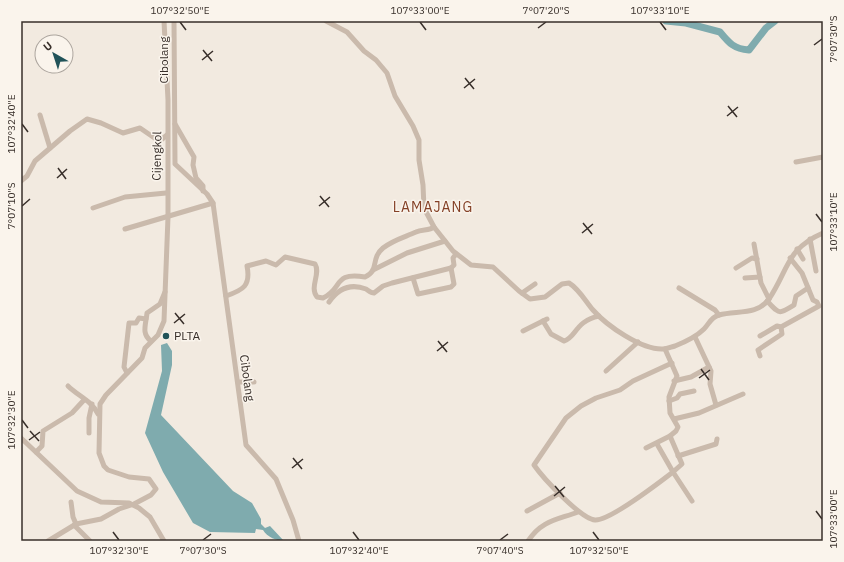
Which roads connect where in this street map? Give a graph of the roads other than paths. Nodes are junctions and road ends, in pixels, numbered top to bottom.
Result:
1 (164, 21) edge
2 (174, 21) edge
3 (326, 21) edge
4 (40, 115) dead end
5 (174, 123) junction
6 (167, 135) junction
7 (50, 148) junction
8 (823, 157) edge
9 (796, 162) dead end
10 (21, 181) edge
11 (203, 190) junction
12 (166, 193) junction
13 (213, 203) junction
14 (93, 208) dead end
15 (168, 217) junction
16 (434, 227) junction
17 (125, 229) dead end
18 (823, 233) edge
19 (810, 239) junction
20 (445, 241) junction
21 (754, 244) dead end
22 (797, 249) junction
23 (456, 254) junction
24 (790, 258) junction
25 (758, 259) junction
26 (803, 259) dead end
27 (451, 268) junction
28 (736, 268) dead end
29 (373, 270) junction
30 (816, 270) dead end
31 (760, 277) junction
32 (413, 278) junction
33 (745, 278) dead end
34 (535, 284) dead end
35 (679, 288) dead end
36 (808, 288) junction
37 (166, 291) junction
38 (518, 291) junction
39 (226, 296) junction
40 (768, 300) junction
41 (329, 302) dead end
42 (719, 315) junction
43 (599, 316) junction
44 (146, 319) junction
45 (781, 327) junction
46 (523, 331) dead end
47 (695, 336) junction
48 (760, 336) dead end
49 (150, 341) junction
50 (638, 342) junction
51 (665, 349) junction
52 (760, 356) dead end
53 (672, 363) junction
54 (708, 367) junction
55 (606, 371) dead end
56 (127, 372) junction
57 (674, 381) junction
58 (238, 382) junction
59 (254, 382) dead end
60 (68, 386) dead end
61 (694, 391) dead end
62 (744, 394) dead end
63 (84, 400) junction
64 (669, 401) junction
65 (92, 404) junction
66 (716, 405) junction
67 (99, 415) junction
68 (674, 419) junction
69 (89, 434) dead end
70 (670, 436) junction
71 (21, 438) edge
72 (717, 439) dead end
73 (657, 444) junction
74 (646, 448) dead end
75 (36, 452) junction
76 (678, 456) junction
77 (673, 472) junction
78 (560, 493) junction
79 (692, 501) dead end
80 (72, 502) dead end
81 (134, 504) junction
82 (527, 511) dead end
83 (578, 512) junction
84 (75, 524) junction
85 (52, 540) edge
86 (90, 541) edge
87 (164, 541) edge
88 (299, 541) edge
89 (528, 541) edge

1 - 6 street, Cijengkol
2 - 5 street, Cibolang
3 - 16 street
4 - 7 street
5 - 11 street
5 - 11 street, Cibolang
6 - 7 street
6 - 12 street, Cijengkol
7 - 10 street
8 - 9 street
11 - 13 street, Cibolang
12 - 14 street
12 - 15 street, Cijengkol
13 - 15 street
13 - 39 street, Cibolang
15 - 17 street
15 - 37 street, Cijengkol
16 - 20 street
16 - 29 street
18 - 19 street
19 - 22 street
19 - 30 street
20 - 23 street
20 - 29 street
21 - 25 street
22 - 24 street
22 - 26 street
23 - 27 street
23 - 38 street
24 - 36 street
24 - 40 street
25 - 28 street
25 - 31 street
27 - 32 street
27 - 32 street
29 - 39 street
31 - 33 street
31 - 40 street
32 - 41 street
34 - 38 street
35 - 42 street
36 - 40 street
36 - 45 street
37 - 44 street
37 - 49 street, Cijengkol
38 - 43 street
39 - 58 street, Cibolang
40 - 42 street
42 - 47 street
43 - 46 street
43 - 50 street
44 - 49 street
44 - 56 street
45 - 48 street
45 - 52 street
47 - 51 street
47 - 54 street
49 - 56 street, Cijengkol
50 - 51 street
50 - 55 street
51 - 53 street
53 - 57 street
53 - 78 street
54 - 57 street
54 - 66 street
56 - 67 street, Cijengkol
57 - 64 street
58 - 59 street
58 - 88 street, Cibolang
60 - 63 street
61 - 64 street
62 - 66 street
63 - 65 street
63 - 75 street
64 - 68 street
65 - 67 street
65 - 69 street
66 - 68 street
67 - 81 street, Cijengkol
68 - 70 street
70 - 73 street
70 - 76 street
71 - 75 street
72 - 76 street
73 - 74 street
73 - 77 street
75 - 81 street
76 - 77 street
77 - 79 street
77 - 83 street
78 - 82 street
78 - 83 street
80 - 84 street
81 - 84 street
81 - 87 street
83 - 89 street
84 - 85 street
84 - 86 street

